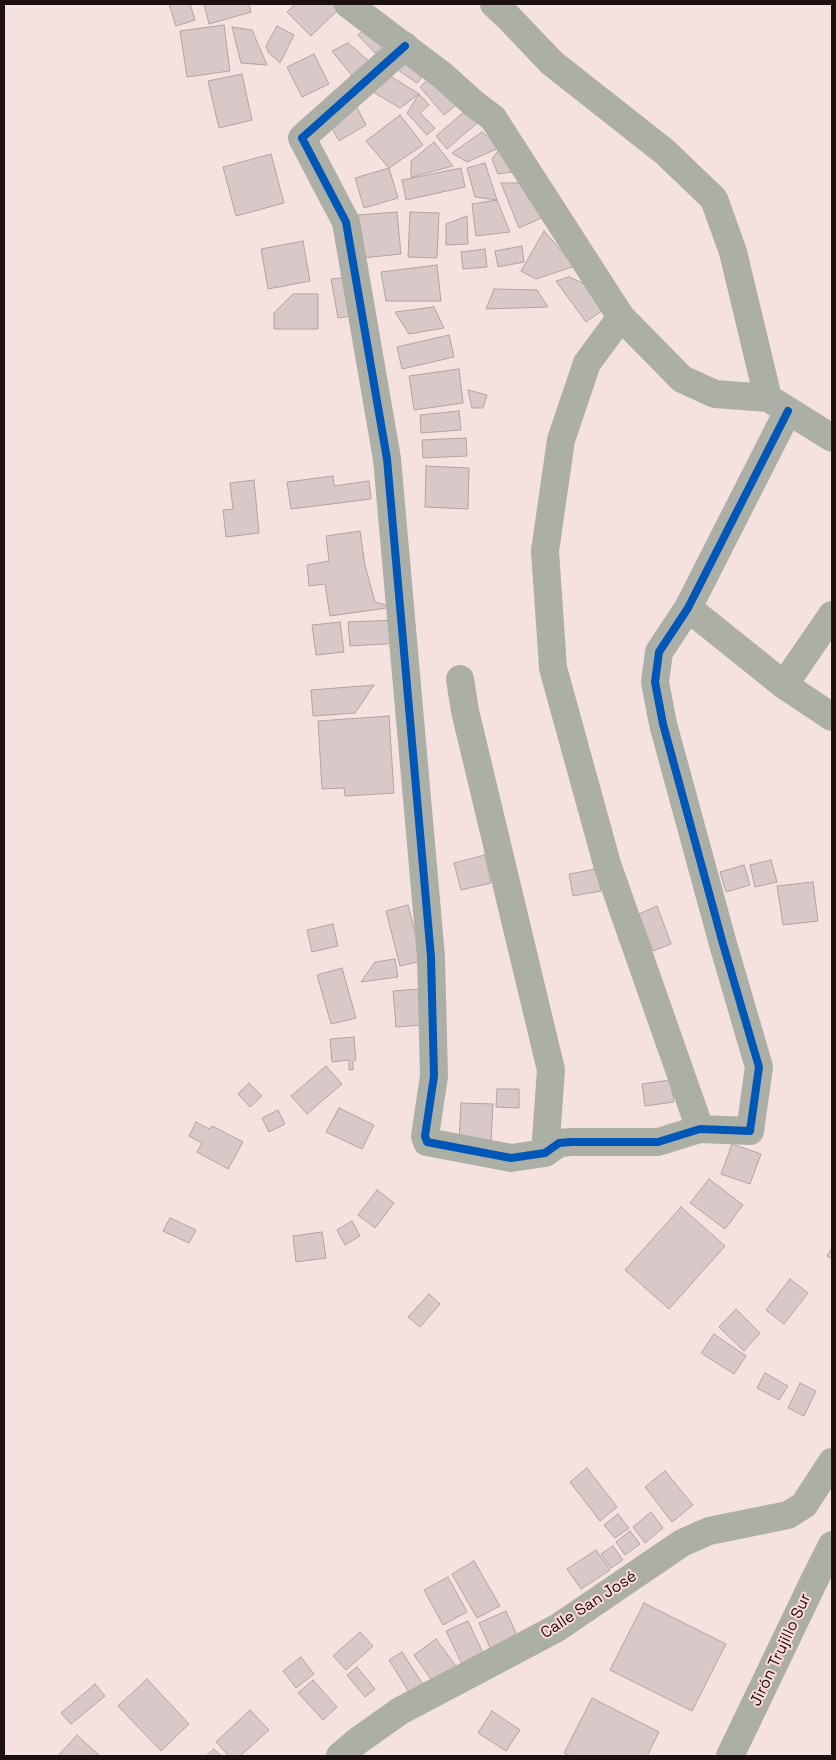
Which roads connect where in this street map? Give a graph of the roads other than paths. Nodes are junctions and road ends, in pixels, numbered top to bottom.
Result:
1 (348, 4) edge
2 (494, 4) edge
3 (404, 46) junction
4 (621, 317) junction
5 (778, 404) junction
6 (832, 438) edge
7 (688, 608) junction
8 (832, 615) edge
9 (460, 679) dead end
10 (784, 686) junction
11 (832, 716) edge
12 (700, 1128) junction
13 (545, 1153) junction
14 (832, 1462) edge
15 (832, 1545) edge
16 (822, 1587) edge
17 (340, 1756) edge
18 (730, 1756) edge

1 - 3 street
2 - 5 street
3 - 4 street
3 - 13 street
4 - 5 street
4 - 12 street
5 - 6 street
5 - 7 street
7 - 10 street
7 - 12 street
8 - 10 street
9 - 13 street
10 - 11 street
12 - 13 street
14 - 17 street, Calle San José
15 - 16 street, Jirón Trujillo Sur
16 - 18 street, Jirón Trujillo Sur

